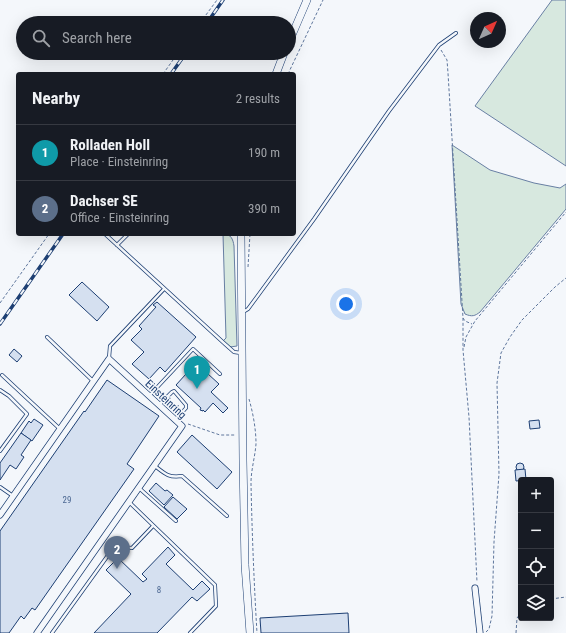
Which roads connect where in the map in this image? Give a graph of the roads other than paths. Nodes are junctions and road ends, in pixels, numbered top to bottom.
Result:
1 (307, 0) edge
2 (296, 26) edge
3 (456, 33) dead end
4 (281, 60) edge
5 (277, 72) edge
6 (107, 236) edge
7 (126, 236) edge
8 (241, 236) edge
9 (117, 245) junction
10 (164, 289) junction
11 (242, 312) junction
12 (47, 337) dead end
13 (241, 354) junction
14 (109, 359) junction
15 (220, 374) dead end
16 (2, 375) dead end
17 (94, 381) junction
18 (0, 390) edge
19 (149, 396) junction
20 (159, 405) junction
21 (175, 420) junction
22 (60, 429) junction
23 (0, 451) edge
24 (155, 465) junction
25 (0, 487) edge
26 (139, 488) junction
27 (13, 496) junction
28 (129, 502) junction
29 (0, 515) edge
30 (227, 516) dead end
31 (176, 521) dead end
32 (153, 526) junction
33 (475, 588) road end
34 (37, 633) edge
35 (52, 633) edge
36 (190, 633) edge
37 (250, 633) edge
38 (480, 633) edge

1 - 2 street
3 - 11 lane
4 - 5 street
6 - 9 lane
7 - 9 lane
8 - 11 street
9 - 10 lane
10 - 13 lane
10 - 14 lane
11 - 13 street
12 - 17 lane
13 - 37 street
14 - 17 street
14 - 19 street, Einsteinring
15 - 19 lane
16 - 22 lane
17 - 22 street
18 - 23 lane
19 - 20 street, Einsteinring
20 - 21 street, Einsteinring
20 - 21 lane
21 - 24 street, Einsteinring
22 - 27 street
24 - 26 street, Einsteinring
24 - 30 lane
25 - 27 lane
26 - 28 street, Einsteinring
26 - 31 lane
27 - 29 street
28 - 32 lane
28 - 34 street, Einsteinring
32 - 35 lane
32 - 36 lane
33 - 38 street

